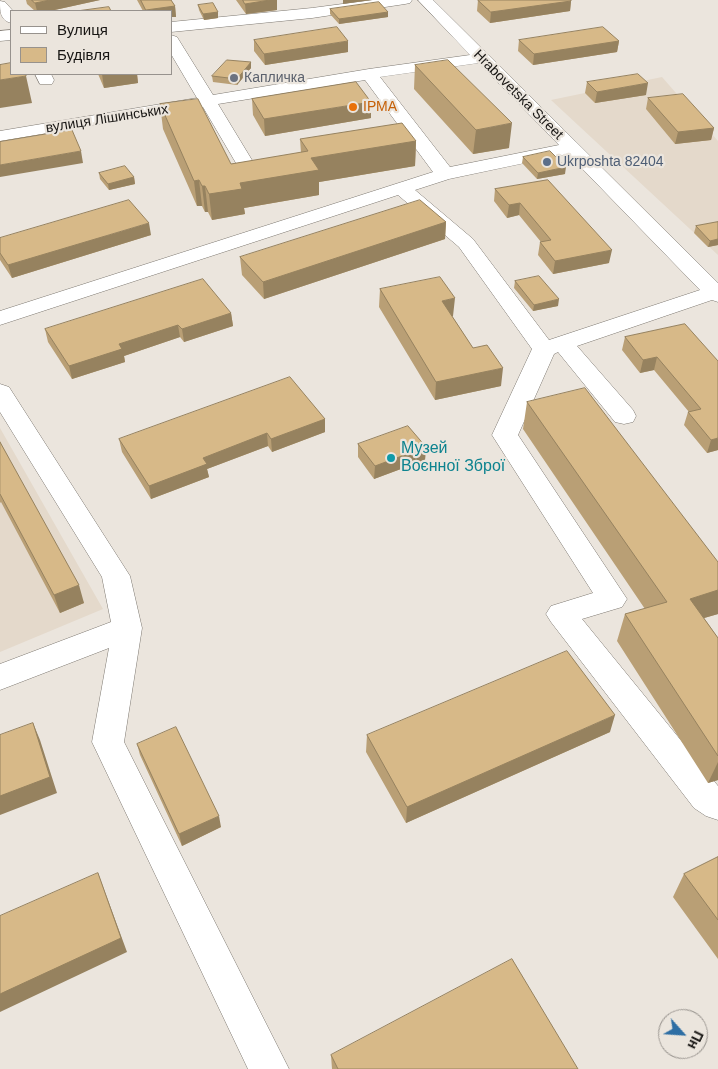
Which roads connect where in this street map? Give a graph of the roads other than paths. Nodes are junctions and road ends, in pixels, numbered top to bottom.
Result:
1 (405, 0) edge
2 (425, 0) edge
3 (0, 5) edge
4 (10, 17) edge
5 (172, 27) edge
6 (172, 42) edge
7 (481, 58) junction
8 (369, 74) junction
9 (208, 102) junction
10 (0, 136) edge
11 (572, 148) junction
12 (445, 174) junction
13 (252, 176) edge
14 (401, 188) junction
15 (716, 293) edge
16 (0, 318) edge
17 (554, 346) junction
18 (0, 392) edge
19 (624, 416) dead end
20 (127, 628) junction
21 (0, 677) edge
22 (718, 805) edge
23 (269, 1069) edge

1 - 5 street
2 - 7 street, Hrabovetska Street
3 - 4 street
6 - 9 street
7 - 8 street, вулиця Лішинських
7 - 11 street, Hrabovetska Street
8 - 9 street, вулиця Лішинських
8 - 12 street
9 - 10 street, вулиця Лішинських
9 - 13 street
11 - 12 street
11 - 15 street, Hrabovetska Street
12 - 14 street
14 - 16 street
14 - 17 street
15 - 17 street
17 - 19 street
17 - 22 street
18 - 20 street
20 - 21 street
20 - 23 street

